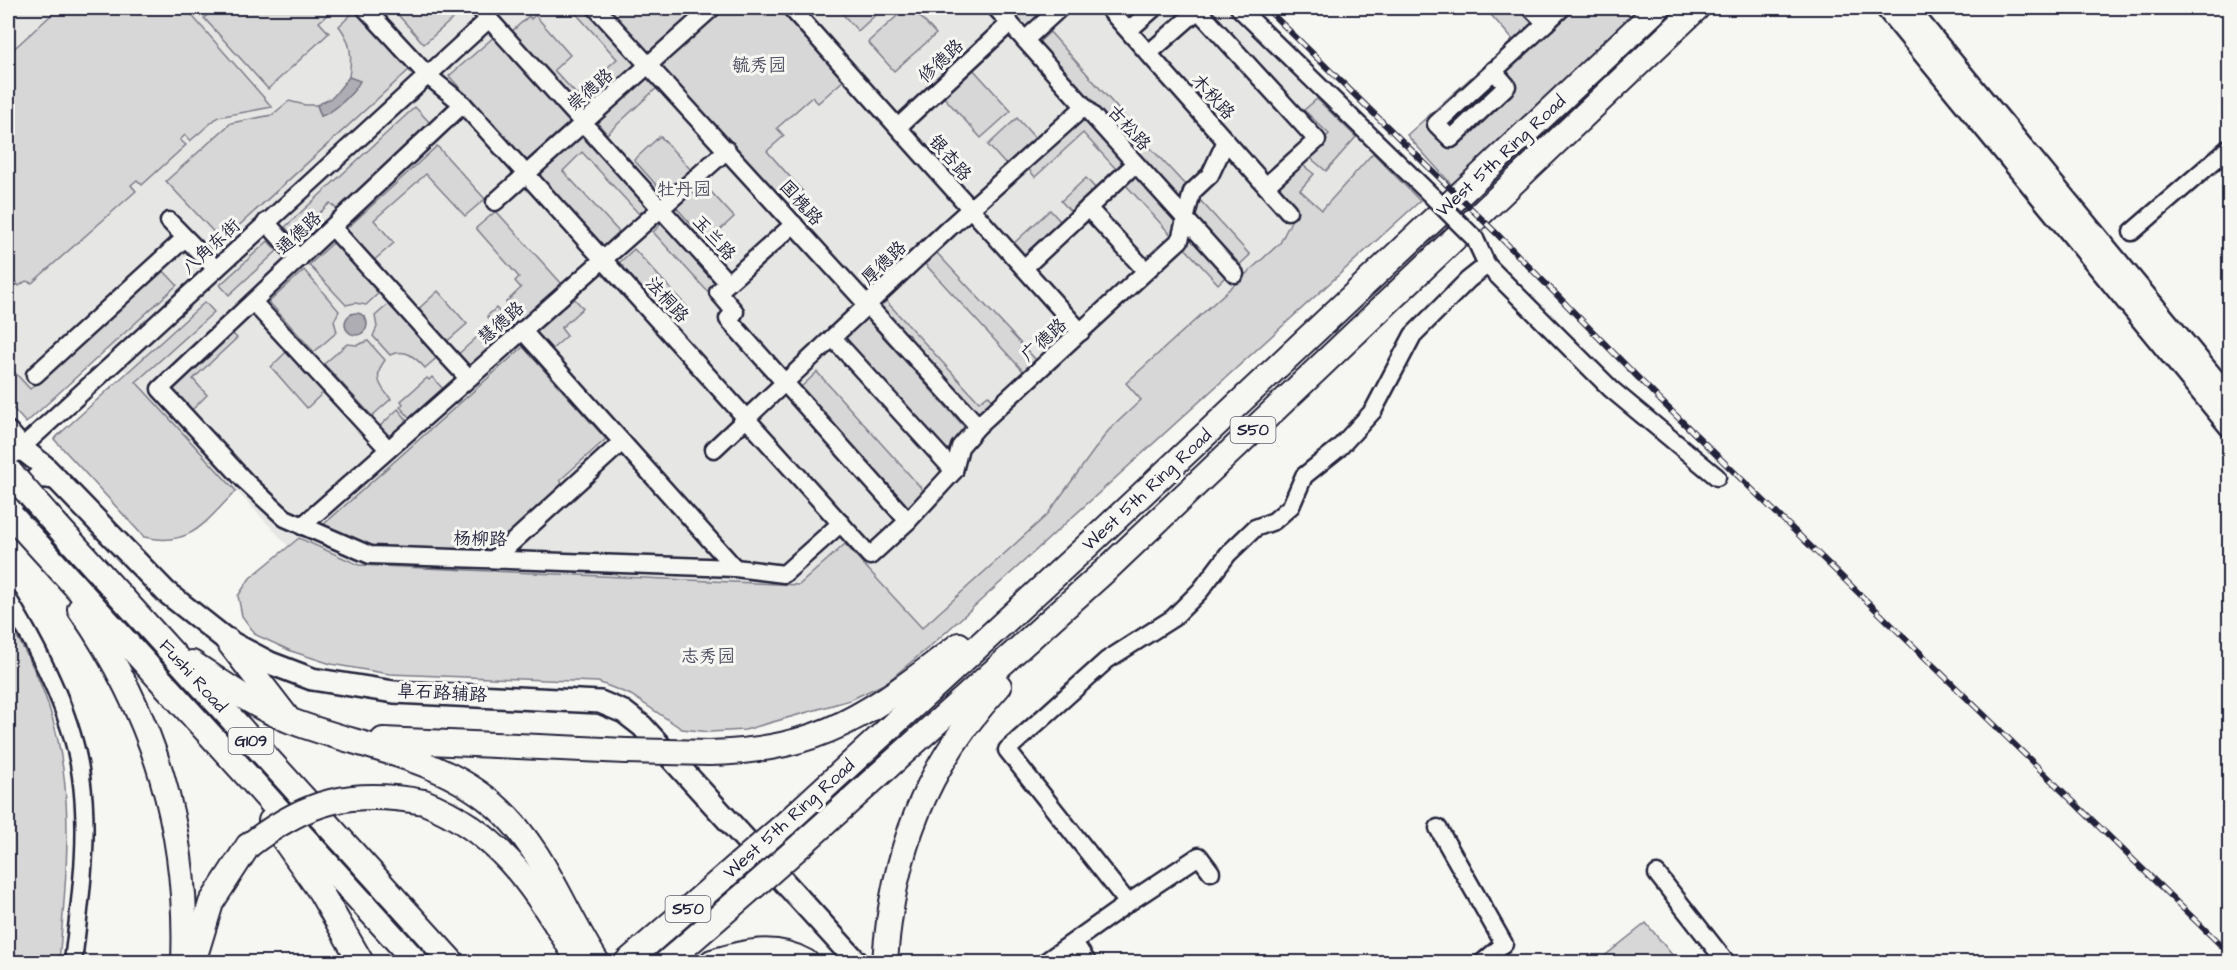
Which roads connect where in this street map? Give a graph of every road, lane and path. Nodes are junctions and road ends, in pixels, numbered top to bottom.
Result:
1 (365, 8) edge
2 (596, 8) edge
3 (712, 8) edge
4 (791, 8) edge
5 (996, 8) edge
6 (1060, 8) edge
7 (1108, 8) edge
8 (1154, 8) edge
9 (1239, 8) edge
10 (1531, 8) edge
11 (1562, 8) edge
12 (1658, 8) edge
13 (1697, 8) edge
14 (1887, 8) edge
15 (1907, 8) edge
16 (484, 13) edge
17 (1546, 22) junction
18 (1010, 24) junction
19 (1129, 30) junction
20 (1025, 40) junction
21 (1149, 53) junction
22 (648, 64) junction
23 (1493, 70) dead end
24 (428, 76) junction
25 (463, 104) junction
26 (1084, 107) junction
27 (583, 121) junction
28 (898, 127) junction
29 (1226, 141) junction
30 (2229, 147) edge
31 (727, 150) junction
32 (1135, 164) junction
33 (526, 174) junction
34 (1266, 186) junction
35 (495, 202) dead end
36 (662, 208) junction
37 (1088, 208) junction
38 (969, 210) junction
39 (1288, 211) dead end
40 (1185, 219) junction
41 (169, 221) dead end
42 (266, 222) junction
43 (794, 224) junction
44 (333, 228) junction
45 (2132, 232) dead end
46 (185, 238) junction
47 (299, 259) junction
48 (604, 260) junction
49 (1487, 265) junction
50 (1024, 268) junction
51 (216, 269) junction
52 (1146, 271) junction
53 (1235, 274) dead end
54 (728, 283) junction
55 (254, 303) junction
56 (868, 305) junction
57 (522, 330) junction
58 (1081, 332) junction
59 (833, 338) junction
60 (441, 349) dead end
61 (35, 375) dead end
62 (468, 378) junction
63 (785, 384) junction
64 (160, 389) joint
65 (2229, 399) edge
66 (747, 419) junction
67 (978, 426) junction
68 (2229, 426) edge
69 (622, 442) junction
70 (12, 447) edge
71 (388, 449) junction
72 (714, 449) dead end
73 (8, 470) edge
74 (954, 471) junction
75 (1717, 477) dead end
76 (55, 478) junction
77 (8, 506) edge
78 (8, 512) edge
79 (908, 521) junction
80 (840, 523) junction
81 (302, 526) junction
82 (31, 538) junction
83 (1085, 549) junction
84 (870, 556) joint
85 (494, 559) junction
86 (735, 568) junction
87 (1106, 570) junction
88 (8, 599) edge
89 (228, 641) junction
90 (162, 642) junction
91 (290, 720) junction
92 (337, 736) junction
93 (223, 749) junction
94 (1438, 828) dead end
95 (1211, 872) dead end
96 (1657, 874) dead end
97 (1128, 903) junction
98 (1074, 942) junction
99 (885, 955) edge
100 (630, 960) edge
101 (73, 963) edge
102 (184, 963) edge
103 (194, 963) edge
104 (361, 963) edge
105 (416, 963) edge
106 (452, 963) edge
107 (579, 963) edge
108 (597, 963) edge
109 (667, 963) edge
110 (712, 963) edge
111 (806, 963) edge
112 (857, 963) edge
113 (1045, 963) edge
114 (1087, 963) edge
115 (1483, 963) edge
116 (1726, 963) edge

1 - 24 street, 法桐路
2 - 22 street, 国槐路
3 - 22 street, 崇德路
4 - 28 street, 银杏路
5 - 18 street, 古松路
6 - 20 street
7 - 19 street, 木秋路
8 - 19 street
9 - 49 street, bridge
10 - 17 street
11 - 17 street
12 - 83 highway, West 5th Ring Road / S50
13 - 87 highway, West 5th Ring Road / S50
14 - 68 main road
15 - 65 main road
16 - 24 street, 八角东街
16 - 27 street, 玉兰路
17 - 23 street
18 - 20 street, 古松路
18 - 28 street, 修德路
19 - 21 street, 木秋路
20 - 26 street, 古松路
21 - 29 street, 木秋路
21 - 34 street
22 - 27 street, 崇德路
22 - 31 street, 国槐路
24 - 25 street, 法桐路
24 - 42 street, 八角东街
25 - 33 street, 法桐路
25 - 44 street, 通德路
26 - 32 street, 古松路
26 - 38 street, 厚德路
27 - 33 street, 崇德路
27 - 36 street, 玉兰路
28 - 38 street, 银杏路
29 - 34 street, 木秋路
29 - 40 street, 广德路
30 - 45 street
31 - 36 street, 慧德路
31 - 43 street, 国槐路
32 - 37 street
32 - 40 street, 古松路
33 - 35 street, 崇德路
33 - 48 street, 法桐路
34 - 39 street, 木秋路
36 - 48 street, 慧德路
36 - 54 street, 玉兰路
37 - 50 street
37 - 52 street
38 - 50 street, 银杏路
38 - 56 street, 厚德路
40 - 52 street, 广德路
40 - 53 street, 古松路
41 - 46 street
42 - 47 street
42 - 51 street, 八角东街
43 - 54 street
43 - 56 street, 国槐路
44 - 47 street, 通德路
44 - 62 street
46 - 51 street
46 - 61 street
47 - 55 street, 通德路
48 - 57 street, 慧德路
48 - 66 street, 法桐路
49 - 75 street
49 - 97 street
50 - 58 street, 银杏路
51 - 70 street, 八角东街
52 - 58 street, 广德路
54 - 63 street, 玉兰路
55 - 64 street, 通德路
55 - 71 street
56 - 59 street, 厚德路
56 - 67 street, 国槐路
57 - 62 street, 慧德路
57 - 69 street
58 - 67 street, 广德路
59 - 63 street, 厚德路
59 - 74 street
60 - 62 street
62 - 71 street, 慧德路
63 - 66 street, 厚德路
63 - 79 street, 玉兰路
64 - 81 street, 杨柳路
66 - 72 street, 厚德路
66 - 80 street, 法桐路
67 - 74 street, 广德路
69 - 85 street
69 - 86 street
70 - 76 main road, 阜石路辅路
71 - 81 street, 慧德路
73 - 90 highway, Fushi Road / G109, bridge
74 - 79 street, 广德路
76 - 77 main road
76 - 89 main road, 阜石路辅路
78 - 82 highway, Fushi Road / G109
79 - 84 street, 广德路
80 - 84 street, 法桐路
80 - 86 street, 杨柳路
81 - 85 street, 杨柳路
82 - 93 highway, Fushi Road / G109
82 - 102 highway
83 - 92 highway, bridge
83 - 100 highway, West 5th Ring Road / S50, bridge
85 - 86 street, 杨柳路
87 - 99 highway
87 - 109 highway, West 5th Ring Road / S50, bridge
88 - 101 street
89 - 91 highway
89 - 112 main road, 阜石路辅路
90 - 91 highway
90 - 106 highway, Fushi Road / G109
91 - 92 highway
92 - 108 highway
93 - 104 highway
93 - 105 highway, Fushi Road / G109
94 - 115 street
95 - 97 street
96 - 116 street
97 - 98 street
98 - 113 street
98 - 114 street
103 - 107 highway, bridge
110 - 111 highway

